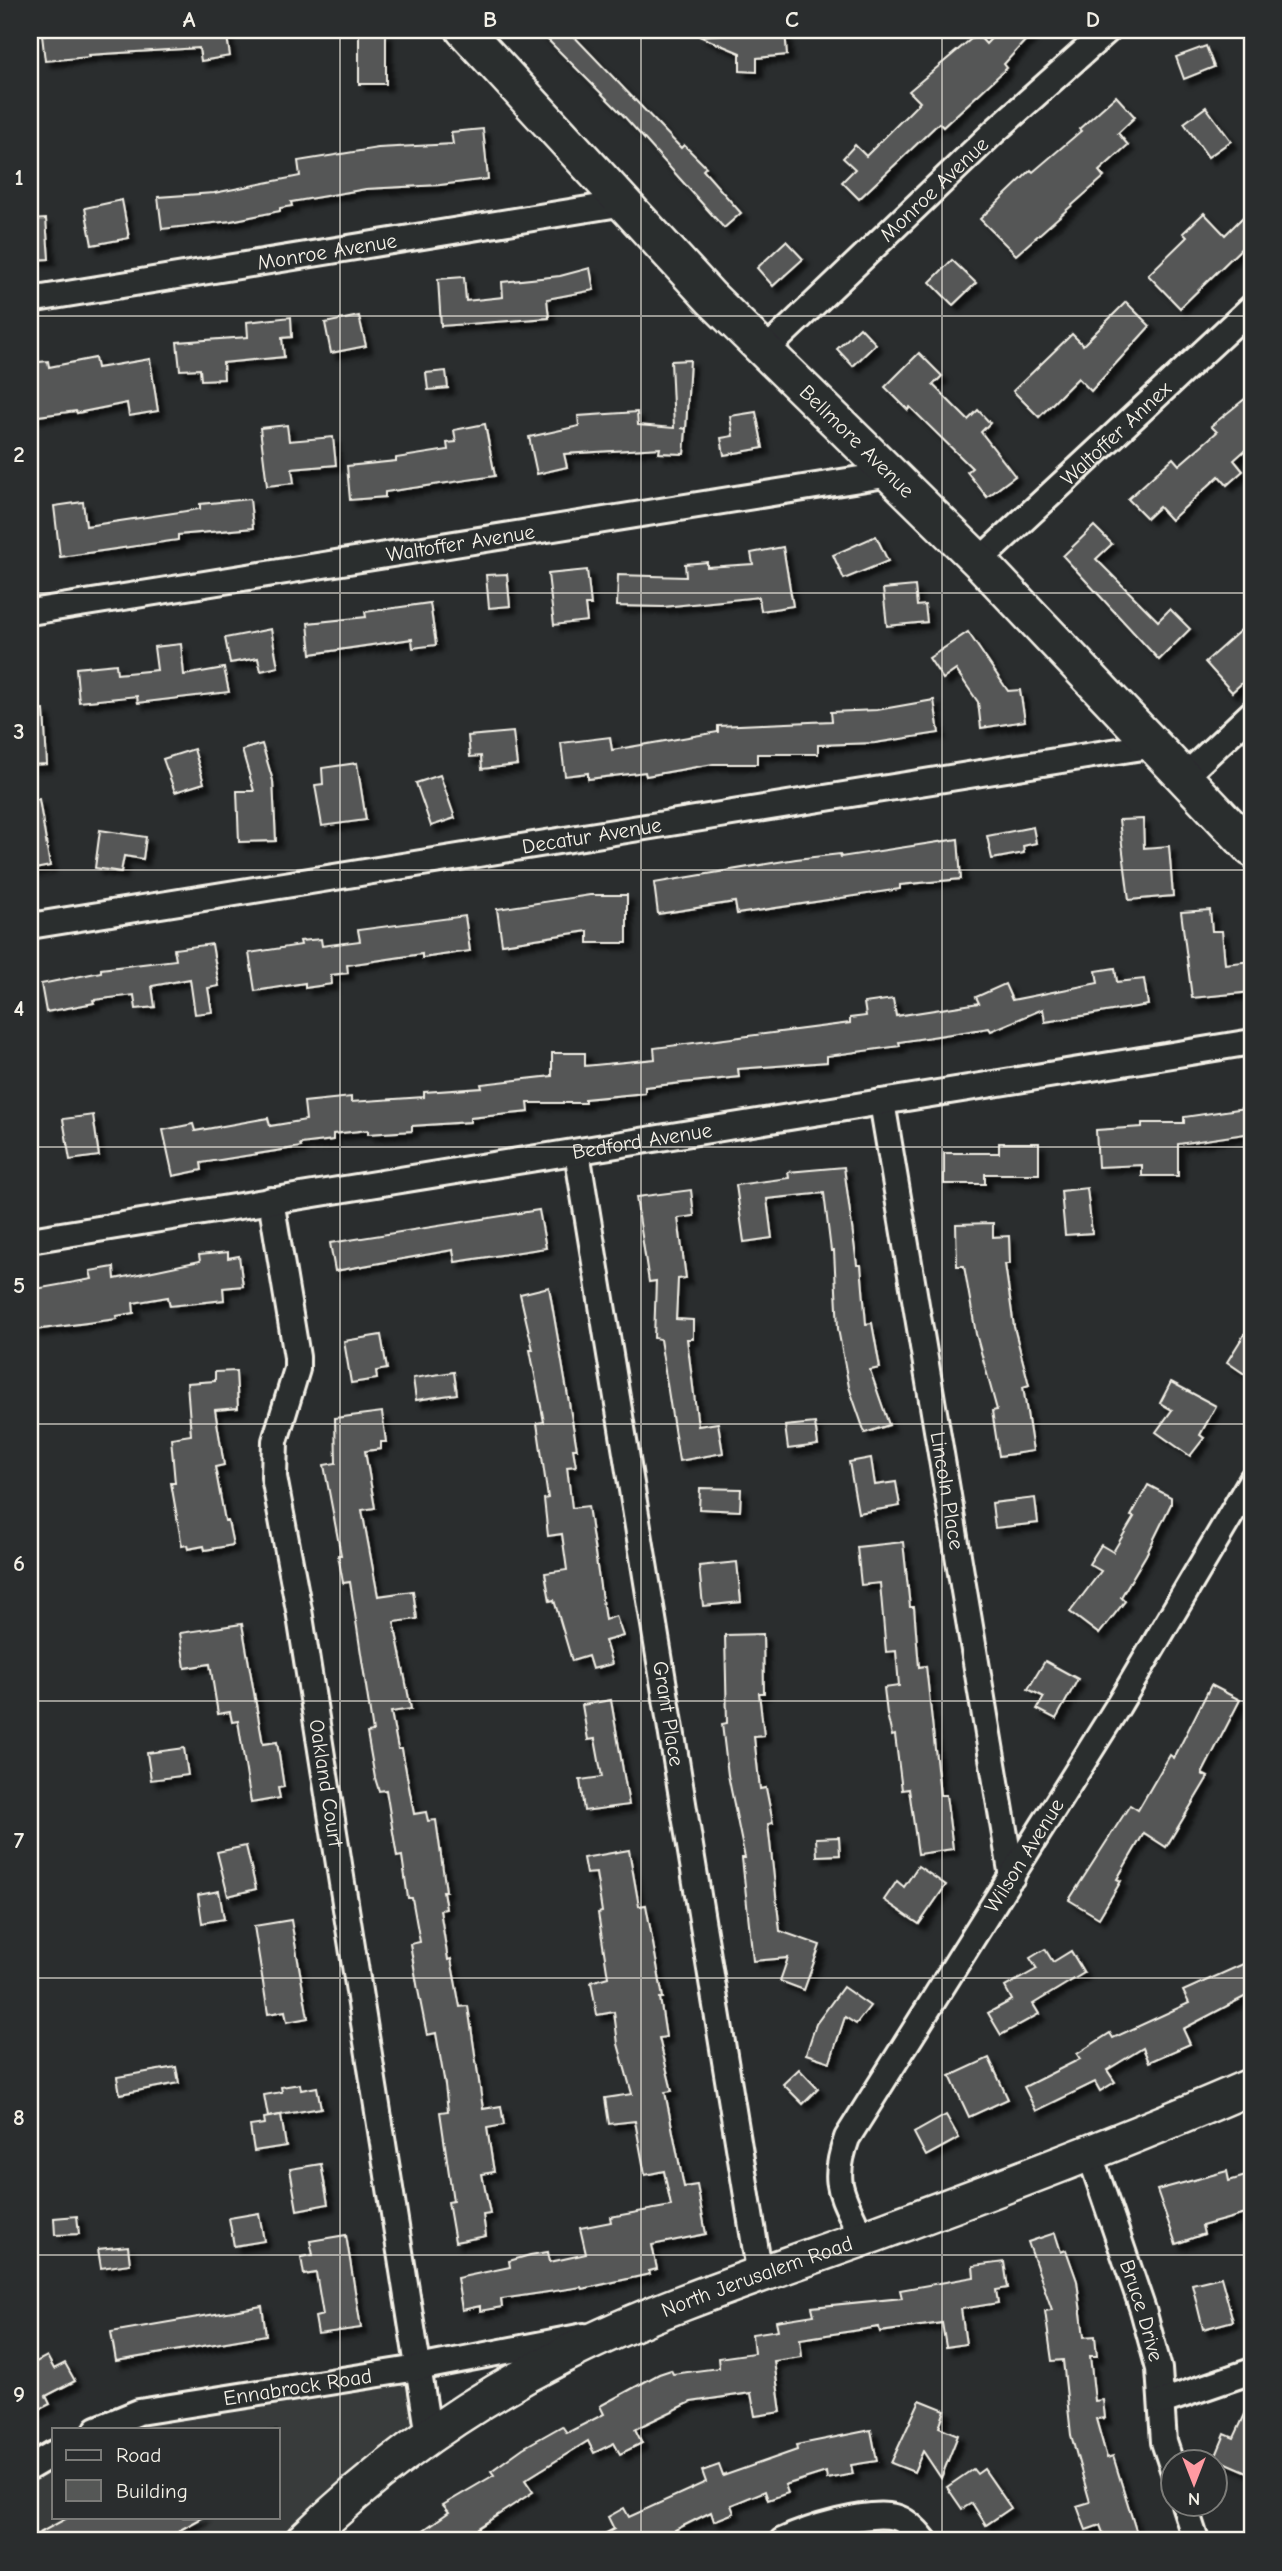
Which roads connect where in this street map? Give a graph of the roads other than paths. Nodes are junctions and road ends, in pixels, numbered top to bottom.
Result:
1 (464, 30) edge
2 (1108, 30) edge
3 (625, 203) junction
4 (30, 300) edge
5 (1252, 307) edge
6 (765, 351) junction
7 (891, 474) junction
8 (979, 561) junction
9 (30, 612) edge
10 (1252, 713) edge
11 (1155, 745) junction
12 (1185, 776) junction
13 (1252, 849) edge
14 (30, 926) edge
15 (1252, 1042) edge
16 (882, 1101) junction
17 (577, 1152) junction
18 (271, 1200) junction
19 (31, 1234) edge
20 (1252, 1479) edge
21 (1012, 1877) junction
22 (1252, 2086) edge
23 (1090, 2155) junction
24 (862, 2238) junction
25 (760, 2276) junction
26 (624, 2328) junction
27 (418, 2368) junction
28 (1252, 2371) edge
29 (1162, 2402) junction
30 (99, 2428) edge
31 (429, 2436) junction
32 (1166, 2448) edge
33 (52, 2454) edge
34 (30, 2467) edge
35 (1189, 2518) edge
36 (793, 2536) edge
37 (303, 2541) edge
38 (925, 2541) edge
39 (1196, 2541) edge

1 - 3 main road, Bellmore Avenue
2 - 6 street, Monroe Avenue
3 - 4 street, Monroe Avenue
3 - 6 main road, Bellmore Avenue
5 - 8 street, Waltoffer Annex
6 - 7 main road, Bellmore Avenue
7 - 8 main road, Bellmore Avenue
7 - 9 street, Waltoffer Avenue
8 - 11 main road, Bellmore Avenue
10 - 12 street
11 - 12 main road, Bellmore Avenue
11 - 14 street, Decatur Avenue
12 - 13 main road, Bellmore Avenue
15 - 16 street, Bedford Avenue
16 - 17 street, Bedford Avenue
16 - 21 street, Lincoln Place
17 - 18 street, Bedford Avenue
17 - 25 street, Grant Place
18 - 19 street, Bedford Avenue
18 - 27 street, Oakland Court
20 - 21 street, Wilson Avenue
21 - 24 street, Wilson Avenue
22 - 23 main road, North Jerusalem Road
23 - 24 main road, North Jerusalem Road
23 - 29 street, Bruce Drive
24 - 25 main road, North Jerusalem Road
25 - 26 main road, North Jerusalem Road
26 - 27 street, Ennabrock Road
26 - 31 main road, North Jerusalem Road
27 - 30 street, Ennabrock Road
27 - 31 street
28 - 29 street
29 - 32 street, Bruce Drive
31 - 37 main road, North Jerusalem Road
33 - 34 street
35 - 39 street
36 - 38 street

